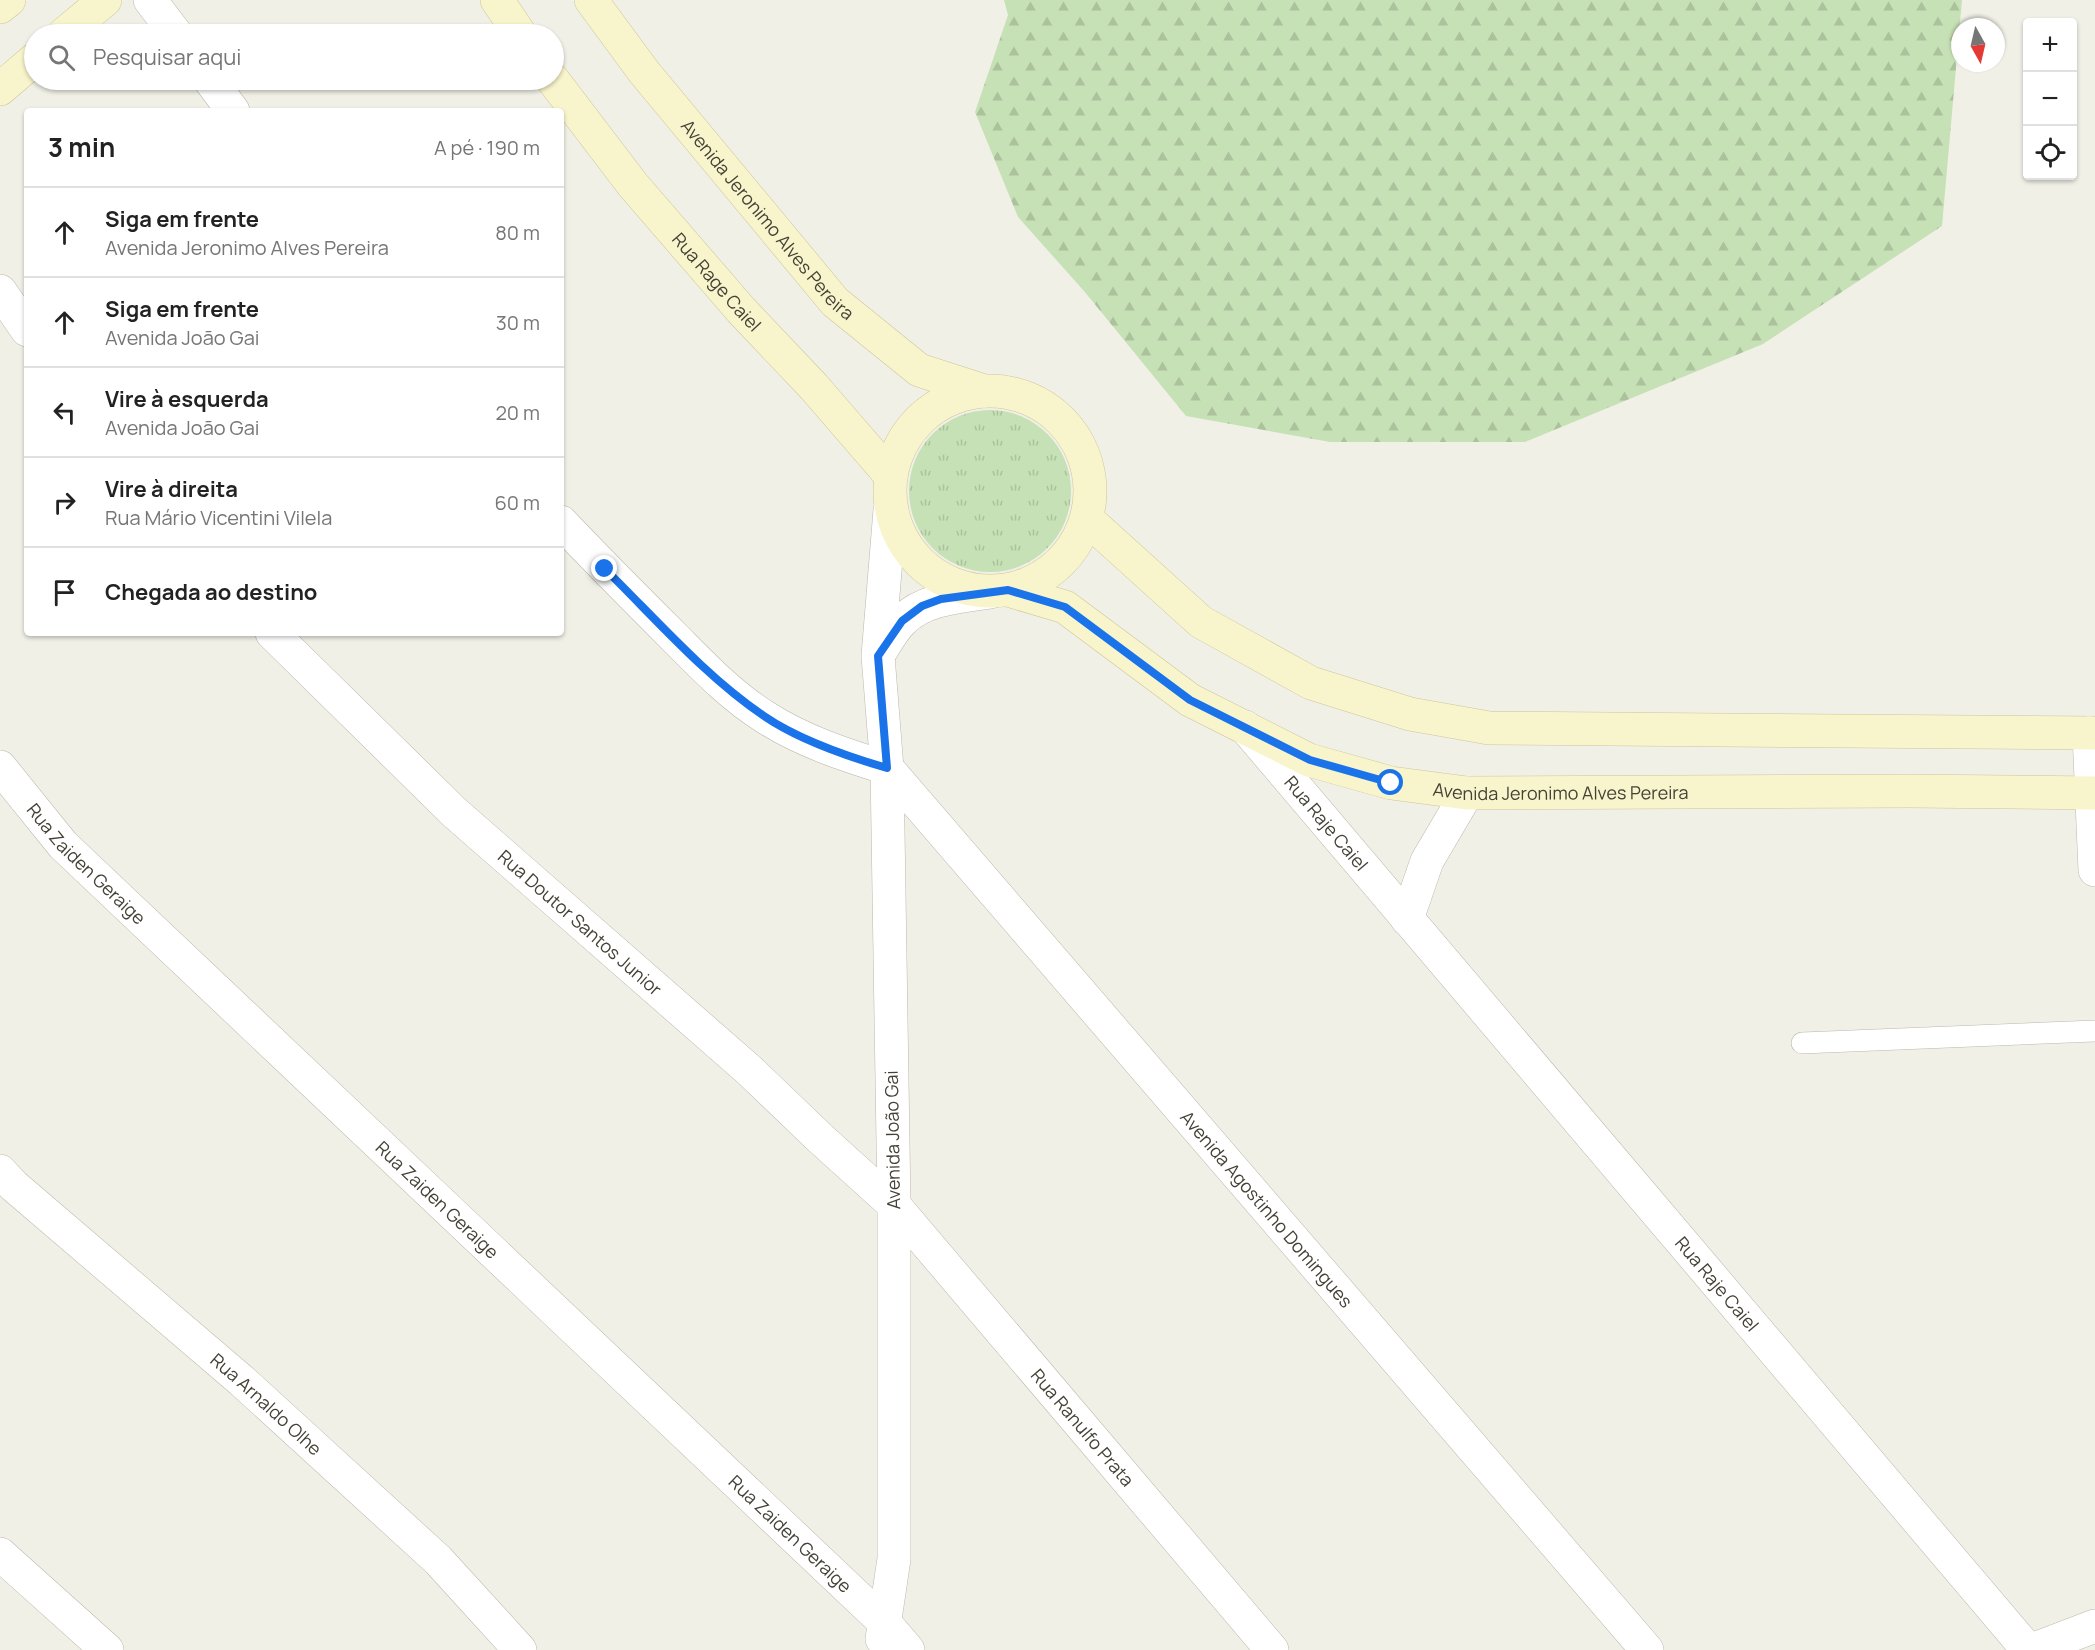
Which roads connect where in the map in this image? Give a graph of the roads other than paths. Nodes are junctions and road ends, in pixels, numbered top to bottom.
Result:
1 (9, 0) edge
2 (105, 0) edge
3 (150, 0) edge
4 (497, 0) edge
5 (591, 0) edge
6 (0, 7) edge
7 (76, 24) edge
8 (168, 24) edge
9 (513, 24) edge
10 (24, 69) edge
11 (0, 89) edge
12 (217, 90) edge
13 (561, 90) edge
14 (231, 108) edge
15 (0, 291) edge
16 (24, 326) edge
17 (984, 391) junction
18 (890, 475) junction
19 (891, 510) junction
20 (1087, 519) junction
21 (564, 525) edge
22 (999, 591) junction
23 (275, 636) edge
24 (878, 656) junction
25 (1245, 727) junction
26 (2092, 733) edge
27 (0, 767) edge
28 (887, 768) junction
29 (1467, 793) junction
30 (2093, 793) edge
31 (2095, 870) edge
32 (1407, 919) junction
33 (2095, 1031) edge
34 (1802, 1043) dead end
35 (0, 1171) edge
36 (894, 1205) junction
37 (0, 1554) edge
38 (2095, 1626) edge
39 (882, 1637) edge
40 (107, 1650) edge
41 (520, 1650) edge
42 (908, 1650) edge
43 (1272, 1650) edge
44 (1647, 1650) edge
45 (2028, 1650) edge
46 (2032, 1650) edge

1 - 6 main road
2 - 7 main road
3 - 8 street
4 - 9 main road
5 - 17 main road, Avenida Jeronimo Alves Pereira
10 - 11 main road
12 - 14 street
13 - 18 main road, Rua Rage Caiel
15 - 16 street
17 - 18 main road
17 - 20 main road
18 - 19 main road
19 - 22 main road
19 - 24 street, Avenida João Gai
20 - 22 main road
20 - 26 main road
21 - 28 street
22 - 24 street
22 - 25 main road, Avenida Jeronimo Alves Pereira
23 - 36 street, Rua Doutor Santos Junior
24 - 28 street, Avenida João Gai
25 - 29 main road, Avenida Jeronimo Alves Pereira
25 - 32 street, Rua Raje Caiel
26 - 30 street
27 - 39 street, Rua Zaiden Geraige
28 - 36 street, Avenida João Gai
28 - 44 street, Avenida Agostinho Domingues
29 - 30 main road, Avenida Jeronimo Alves Pereira
29 - 32 street
30 - 31 street
32 - 45 street, Rua Raje Caiel
33 - 34 lane
35 - 41 street, Rua Arnaldo Olhe
36 - 39 street, Avenida João Gai
36 - 43 street, Rua Ranulfo Prata
37 - 40 street
38 - 46 street
39 - 42 street, Rua Zaiden Geraige

